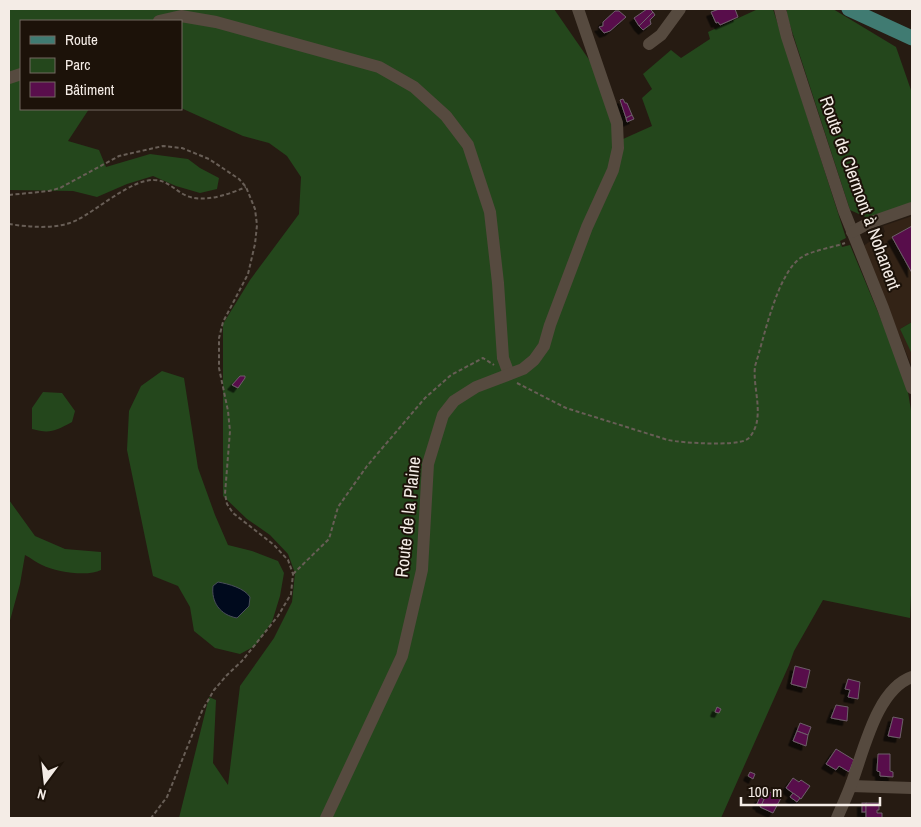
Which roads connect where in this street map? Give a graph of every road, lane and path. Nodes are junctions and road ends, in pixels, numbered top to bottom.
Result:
1 (578, 9) edge
2 (680, 9) edge
3 (780, 9) edge
4 (849, 9) edge
5 (163, 20) edge
6 (912, 38) edge
7 (649, 44) dead end
8 (246, 187) junction
9 (9, 195) edge
10 (912, 208) edge
11 (9, 224) edge
12 (853, 236) junction
13 (509, 374) junction
14 (912, 388) edge
15 (293, 574) junction
16 (912, 677) edge
17 (851, 786) junction
18 (912, 788) edge
19 (151, 818) edge
20 (326, 818) edge
21 (837, 818) edge

1 - 13 street, Route de la Plaine
2 - 7 street
3 - 12 street, Route de Clermont à Nohanent
4 - 6 main road
5 - 13 street
8 - 9 path
8 - 11 path
8 - 15 path
10 - 12 street
12 - 13 path
12 - 14 street, Route de Clermont à Nohanent
13 - 15 path
13 - 20 street, Route de la Plaine
15 - 19 path
16 - 17 street
17 - 18 street
17 - 21 street

